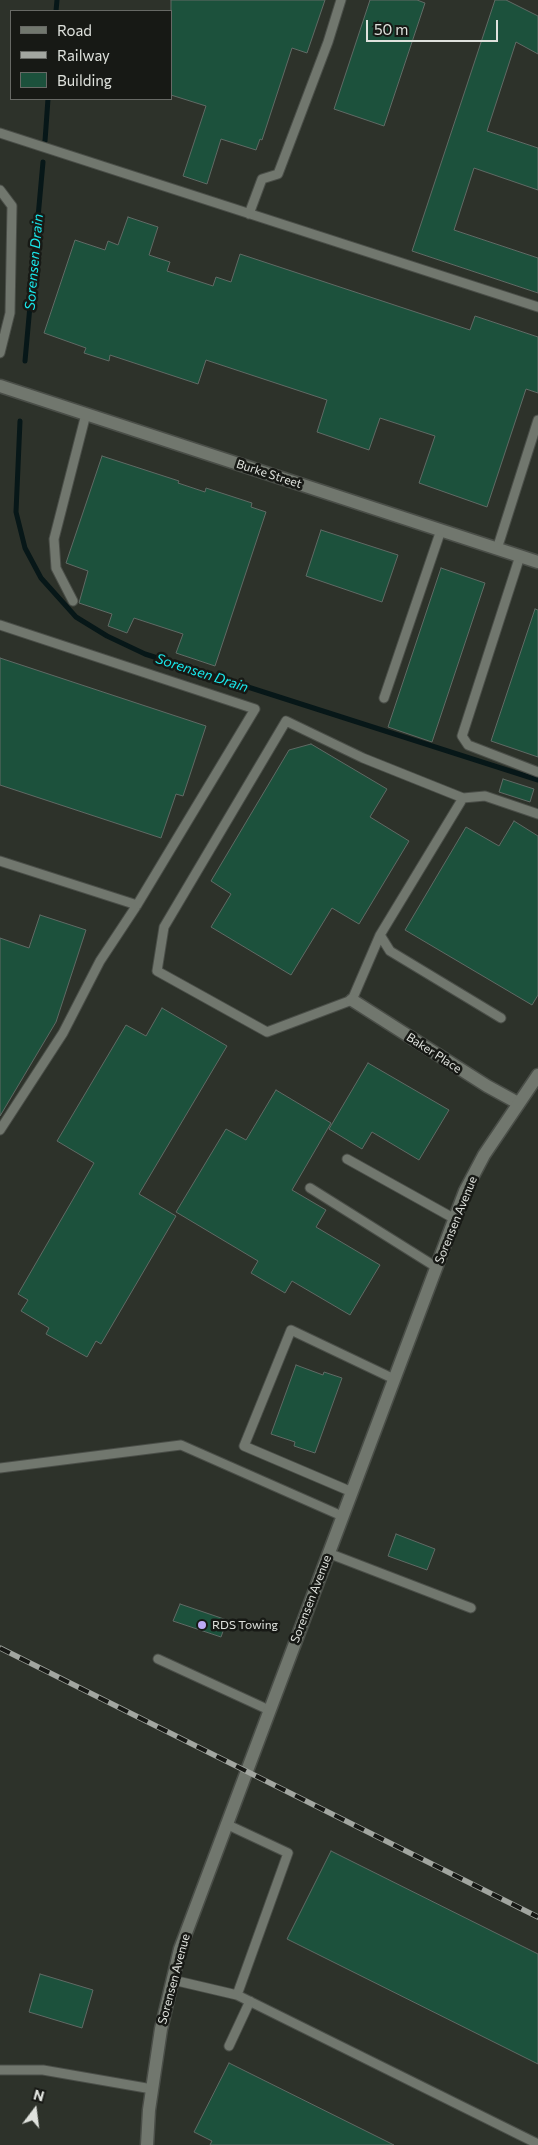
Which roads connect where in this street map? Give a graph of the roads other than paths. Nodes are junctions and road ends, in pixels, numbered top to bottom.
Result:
1 (341, 0) edge
2 (0, 133) edge
3 (0, 190) edge
4 (250, 214) junction
5 (538, 307) edge
6 (0, 353) edge
7 (0, 386) edge
8 (86, 414) junction
9 (538, 420) edge
10 (440, 530) junction
11 (496, 549) junction
12 (520, 556) junction
13 (538, 562) edge
14 (73, 602) dead end
15 (0, 625) edge
16 (384, 698) dead end
17 (538, 772) edge
18 (463, 798) junction
19 (538, 814) edge
20 (0, 861) edge
21 (137, 905) junction
22 (380, 935) junction
23 (352, 1000) junction
24 (501, 1018) dead end
25 (538, 1074) edge
26 (518, 1104) junction
27 (0, 1130) edge
28 (347, 1159) dead end
29 (310, 1188) dead end
30 (455, 1219) junction
31 (436, 1267) junction
32 (394, 1379) junction
33 (0, 1468) edge
34 (352, 1492) junction
35 (342, 1516) junction
36 (328, 1553) junction
37 (471, 1608) dead end
38 (158, 1658) dead end
39 (269, 1710) junction
40 (226, 1824) junction
41 (173, 1980) junction
42 (237, 1995) junction
43 (250, 2001) junction
44 (229, 2046) dead end
45 (0, 2070) edge
46 (152, 2090) junction
47 (538, 2144) edge
48 (147, 2145) edge

1 - 4 lane
2 - 4 lane
3 - 6 lane
4 - 5 lane
7 - 8 street, Burke Street
8 - 10 street, Burke Street
8 - 14 lane
9 - 11 lane
10 - 11 street, Burke Street
10 - 16 lane
11 - 12 street, Burke Street
12 - 13 street, Burke Street
12 - 17 lane
15 - 21 lane
18 - 19 lane
18 - 22 lane
18 - 23 lane
20 - 21 lane
21 - 27 lane
22 - 23 lane
22 - 24 lane
23 - 26 street, Baker Place
25 - 26 street, Sorensen Avenue
26 - 30 street, Sorensen Avenue
28 - 30 lane
29 - 31 lane
30 - 31 street, Sorensen Avenue
31 - 32 street, Sorensen Avenue
32 - 34 street, Sorensen Avenue
32 - 34 lane
33 - 35 lane
34 - 35 street, Sorensen Avenue
35 - 36 street, Sorensen Avenue
36 - 37 lane
36 - 39 street, Sorensen Avenue
38 - 39 lane
39 - 40 street, Sorensen Avenue
40 - 41 street, Sorensen Avenue
40 - 42 lane
41 - 42 lane
41 - 46 street, Sorensen Avenue
42 - 43 lane
43 - 44 lane
43 - 47 lane
45 - 46 lane
46 - 48 street, Sorensen Avenue

